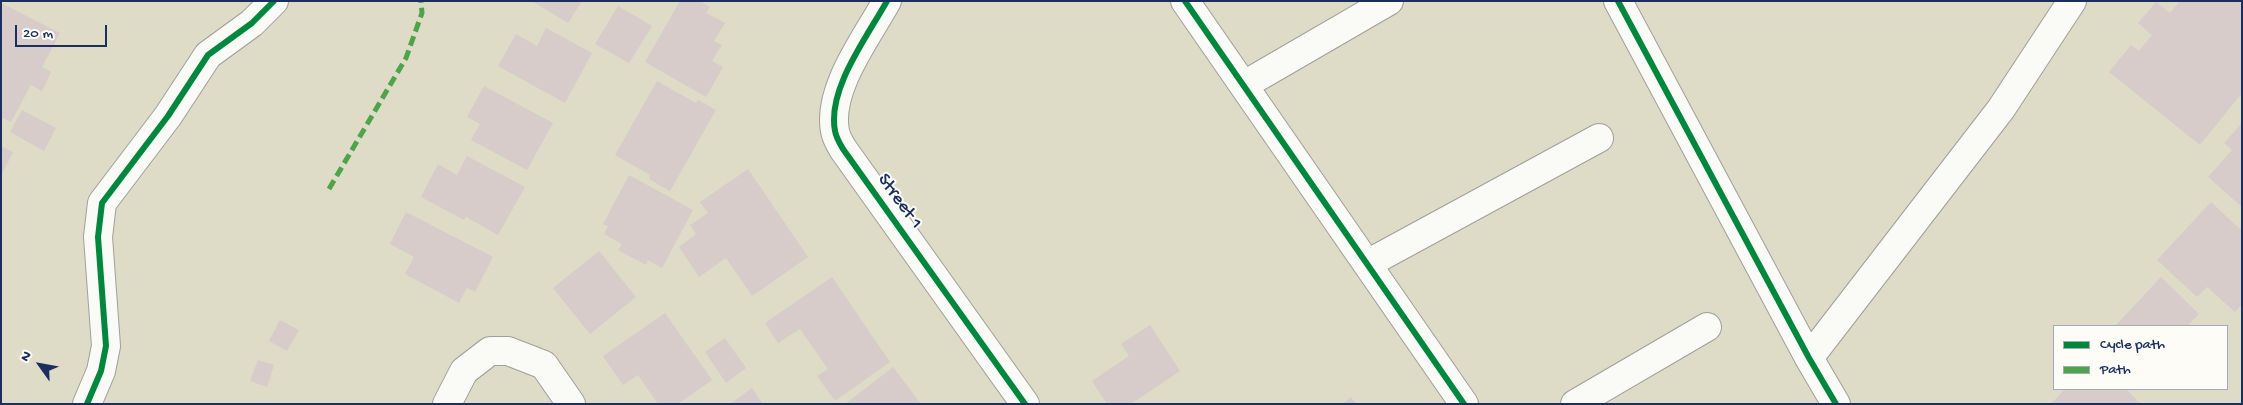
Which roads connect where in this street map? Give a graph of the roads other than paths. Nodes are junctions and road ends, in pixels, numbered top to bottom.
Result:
1 (274, 1) edge
2 (887, 1) edge
3 (1185, 1) edge
4 (1389, 1) edge
5 (1618, 1) edge
6 (2072, 1) edge
7 (1244, 85) junction
8 (1599, 138) dead end
9 (1367, 264) junction
10 (1707, 326) dead end
11 (1809, 358) junction
12 (87, 404) edge
13 (447, 404) edge
14 (571, 404) edge
15 (1025, 404) edge
16 (1464, 404) edge
17 (1575, 404) edge
18 (1836, 404) edge

1 - 12 street
2 - 15 street, Street 1
3 - 7 street
4 - 7 street
5 - 11 street
6 - 11 street
7 - 9 street
8 - 9 street
9 - 16 street
10 - 17 street
11 - 18 street
13 - 14 street

